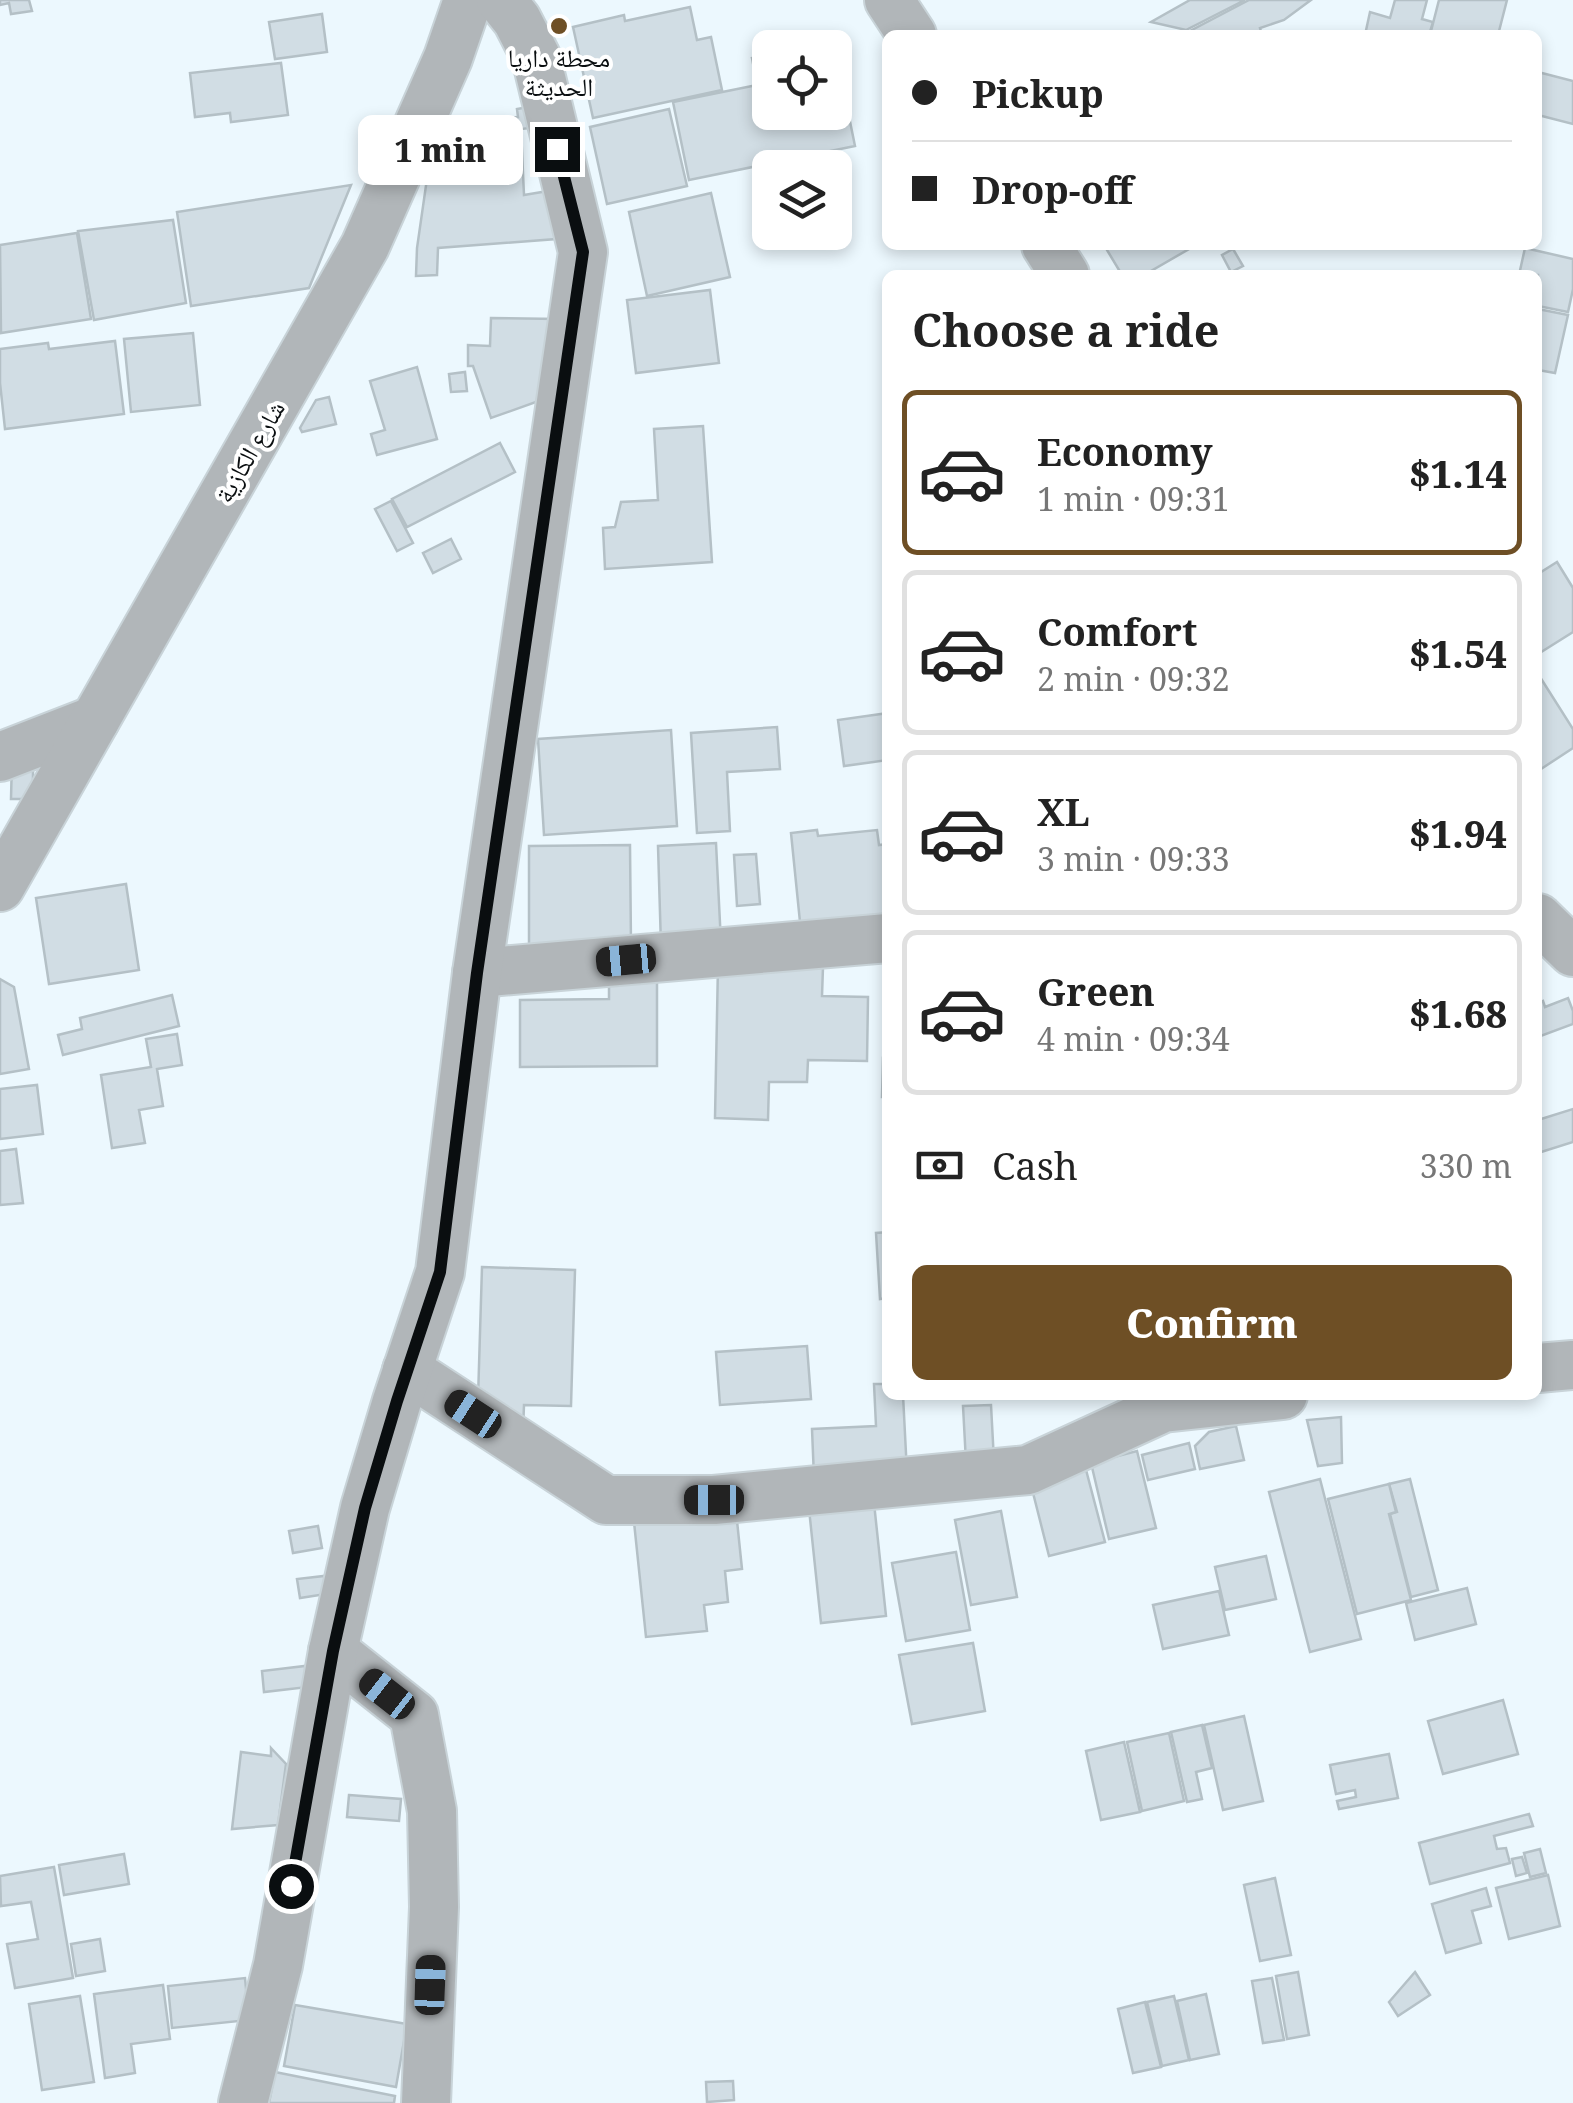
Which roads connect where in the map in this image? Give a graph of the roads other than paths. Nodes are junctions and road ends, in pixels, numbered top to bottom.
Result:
1 (468, 0) edge
2 (500, 0) edge
3 (889, 0) edge
4 (909, 30) edge
5 (95, 720) junction
6 (0, 758) edge
7 (0, 887) edge
8 (1542, 922) edge
9 (882, 939) edge
10 (1573, 952) edge
11 (477, 973) junction
12 (1573, 1364) edge
13 (1542, 1368) edge
14 (407, 1370) junction
15 (1237, 1400) edge
16 (333, 1651) junction
17 (242, 2103) edge
18 (426, 2103) edge

1 - 5 street, شارع الكازية
2 - 11 street
3 - 4 street
5 - 6 street
5 - 7 street, شارع الكازية
8 - 10 street
9 - 11 street
11 - 14 street
12 - 13 street
14 - 15 street
14 - 16 street
16 - 17 street
16 - 18 street

